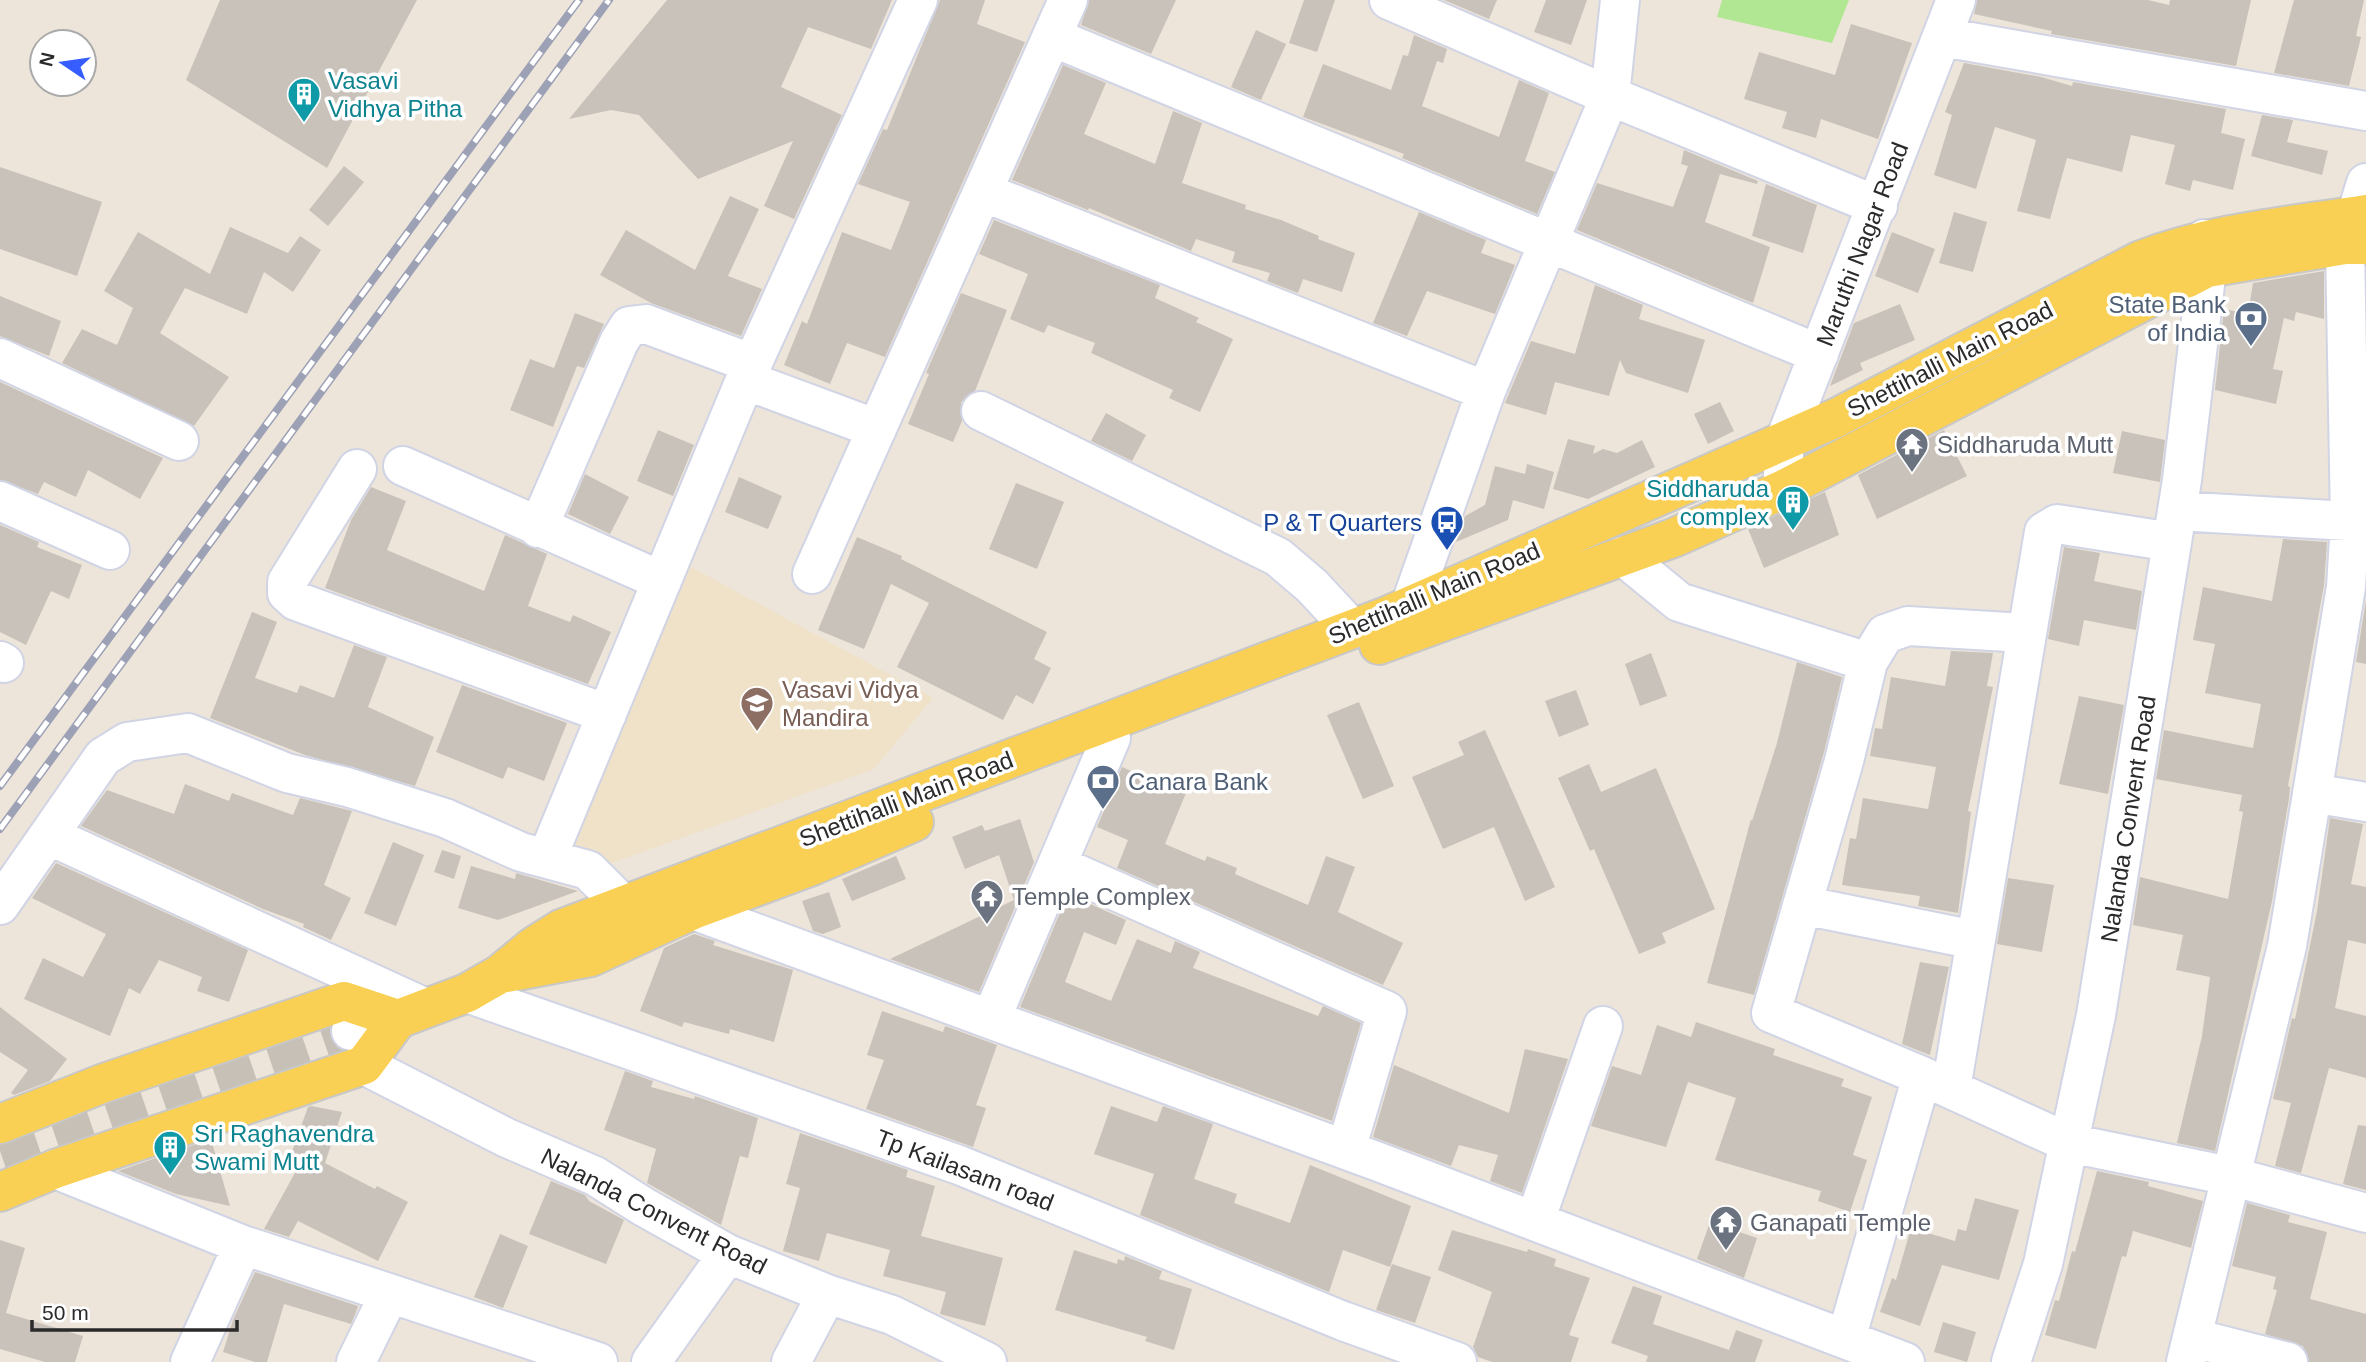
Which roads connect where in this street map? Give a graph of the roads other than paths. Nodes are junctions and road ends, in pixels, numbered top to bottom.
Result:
1 (918, 0) edge
2 (1068, 0) edge
3 (1620, 0) edge
4 (1956, 0) edge
5 (1395, 1) edge
6 (1052, 37) junction
7 (1942, 37) junction
8 (1610, 96) junction
9 (2366, 111) edge
10 (983, 192) junction
11 (1878, 206) junction
12 (2360, 221) edge
13 (1550, 243) junction
14 (2205, 254) junction
15 (1819, 354) junction
16 (0, 358) edge
17 (749, 372) junction
18 (1486, 391) junction
19 (2357, 395) edge
20 (981, 411) dead end
21 (877, 429) junction
22 (1785, 440) junction
23 (179, 441) dead end
24 (403, 466) dead end
25 (357, 470) dead end
26 (1782, 490) junction
27 (0, 501) edge
28 (2358, 522) edge
29 (2175, 526) junction
30 (538, 528) junction
31 (110, 550) dead end
32 (1623, 556) junction
33 (812, 574) dead end
34 (662, 581) junction
35 (1407, 621) junction
36 (1352, 629) junction
37 (2025, 633) junction
38 (1868, 662) junction
39 (607, 715) junction
40 (1111, 738) junction
41 (2312, 793) junction
42 (2366, 802) edge
43 (50, 836) junction
44 (547, 858) junction
45 (1057, 865) junction
46 (686, 897) junction
47 (0, 905) edge
48 (624, 905) junction
49 (1802, 905) junction
50 (1975, 940) junction
51 (500, 974) junction
52 (467, 993) junction
53 (412, 1014) junction
54 (991, 1019) junction
55 (1603, 1026) dead end
56 (358, 1048) junction
57 (1937, 1083) junction
58 (0, 1124) edge
59 (2069, 1143) junction
60 (1346, 1150) junction
61 (55, 1170) junction
62 (2230, 1176) junction
63 (0, 1192) edge
64 (2366, 1213) edge
65 (1535, 1221) junction
66 (243, 1245) junction
67 (728, 1254) junction
68 (827, 1294) junction
69 (389, 1295) junction
70 (1846, 1339) junction
71 (2189, 1350) edge
72 (190, 1362) edge
73 (356, 1362) edge
74 (598, 1362) edge
75 (651, 1362) edge
76 (791, 1362) edge
77 (987, 1362) edge
78 (1457, 1362) edge
79 (1905, 1362) edge
80 (2011, 1362) edge
81 (2288, 1362) edge

1 - 17 street
2 - 6 street
3 - 8 street
4 - 7 street, Maruthi Nagar Road
5 - 8 street
6 - 10 street
6 - 13 street
7 - 9 street
7 - 11 street, Maruthi Nagar Road
8 - 11 street
8 - 13 street
10 - 18 street
10 - 21 street
11 - 15 street, Maruthi Nagar Road
12 - 14 main road, Shettihalli Main Road
12 - 19 street
13 - 15 street
13 - 18 street
14 - 22 main road, Shettihalli Main Road
14 - 26 main road, Shettihalli Main Road
14 - 29 street, Nalanda Convent Road
15 - 22 street, Maruthi Nagar Road
16 - 23 street
17 - 21 street
17 - 30 street
17 - 34 street
18 - 35 street
19 - 28 street
20 - 36 street
21 - 33 street
22 - 26 street, Maruthi Nagar Road
22 - 35 main road, Shettihalli Main Road
24 - 30 street
25 - 39 street
26 - 32 main road, Shettihalli Main Road
27 - 31 street
28 - 29 street
28 - 41 street
29 - 37 street
29 - 59 street, Nalanda Convent Road
30 - 34 street
32 - 35 main road, Shettihalli Main Road
32 - 38 street
34 - 39 street
35 - 36 main road, Shettihalli Main Road
35 - 40 main road, Shettihalli Main Road
36 - 46 main road, Shettihalli Main Road
37 - 38 street
37 - 50 street
38 - 49 street
39 - 44 street
40 - 45 street
40 - 46 main road, Shettihalli Main Road
41 - 42 street
41 - 62 street
43 - 44 street
43 - 47 street
43 - 53 street
44 - 48 street
45 - 54 street
45 - 60 street
46 - 48 main road, Shettihalli Main Road
46 - 51 main road, Shettihalli Main Road
46 - 54 street
48 - 51 main road, Shettihalli Main Road
49 - 50 street
49 - 57 street
50 - 57 street
51 - 52 main road, Shettihalli Main Road
52 - 53 main road, Shettihalli Main Road
52 - 78 street, Tp Kailasam road
53 - 56 main road
53 - 58 main road
54 - 60 street
55 - 65 street
56 - 61 main road
56 - 67 street, Nalanda Convent Road
57 - 59 street
57 - 70 street
59 - 62 street
59 - 80 street, Nalanda Convent Road
60 - 65 street
61 - 63 main road
61 - 66 street
62 - 64 street
62 - 71 street
65 - 70 street
66 - 69 street
66 - 72 street
67 - 68 street, Nalanda Convent Road
67 - 75 street
68 - 76 street
68 - 77 street, Nalanda Convent Road
69 - 73 street
69 - 74 street
70 - 79 street
71 - 81 street

